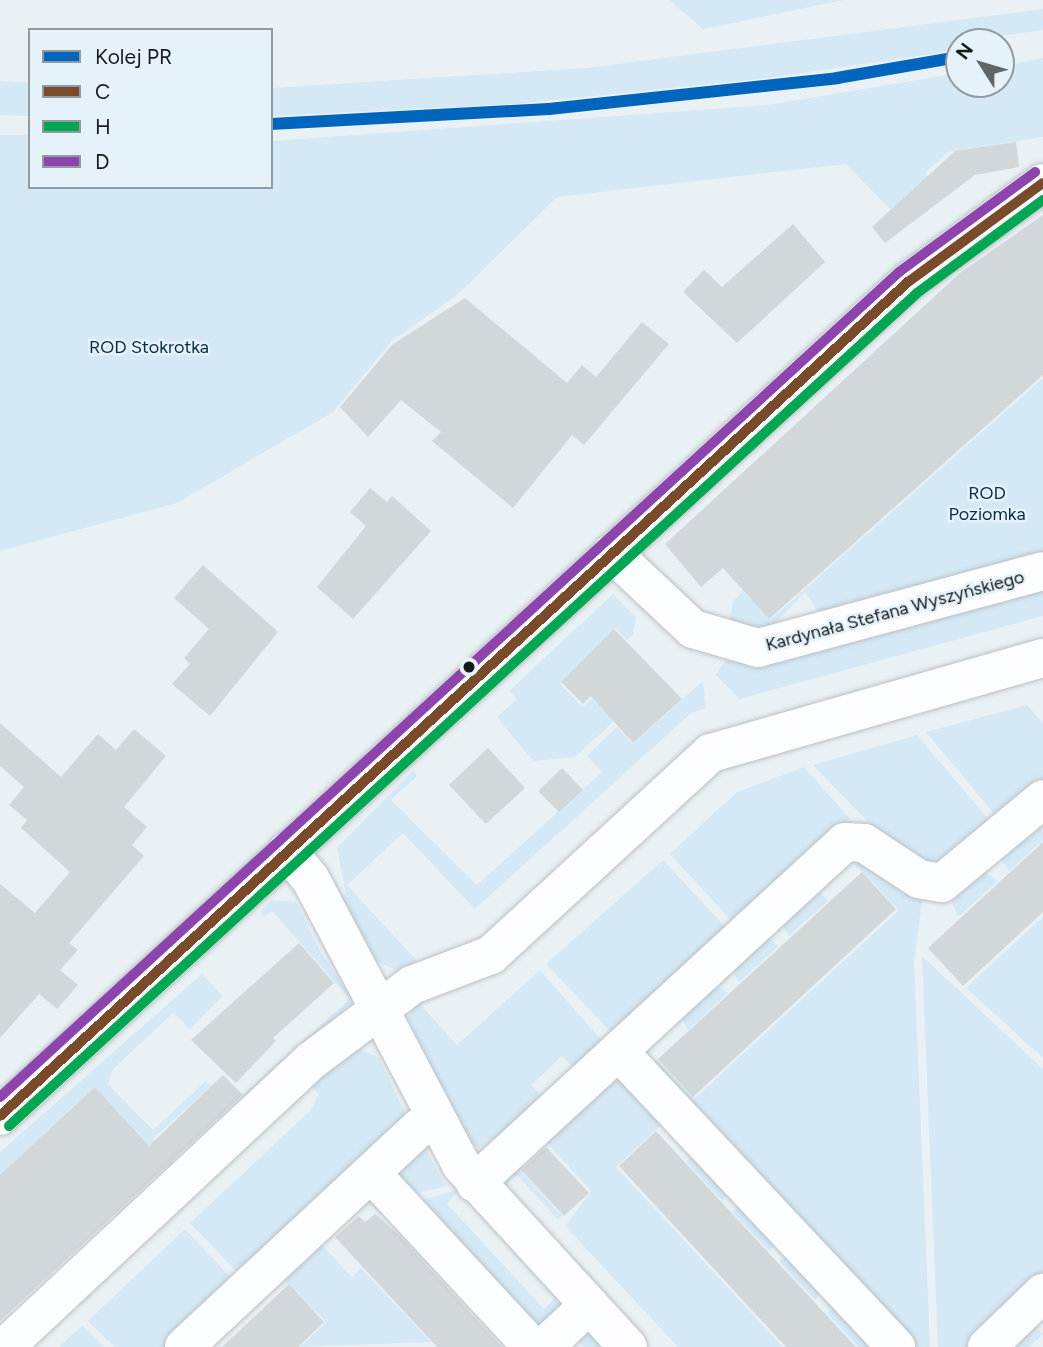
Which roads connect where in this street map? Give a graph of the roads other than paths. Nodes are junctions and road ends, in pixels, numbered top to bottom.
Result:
1 (1043, 183) edge
2 (612, 553) junction
3 (1043, 571) edge
4 (1043, 657) edge
5 (1043, 799) edge
6 (287, 851) junction
7 (381, 1008) junction
8 (619, 1052) junction
9 (0, 1116) edge
10 (435, 1120) junction
11 (370, 1173) junction
12 (475, 1183) junction
13 (1043, 1293) edge
14 (589, 1306) junction
15 (552, 1343) edge
16 (5, 1347) edge
17 (184, 1347) edge
18 (628, 1347) edge
19 (895, 1347) edge
20 (988, 1347) edge

1 - 2 street
2 - 3 street, Kardynała Stefana Wyszyńskiego
2 - 6 street
4 - 7 street
5 - 8 street
6 - 7 street
6 - 9 street
7 - 10 street
7 - 16 street
8 - 12 street
8 - 19 street
10 - 11 street
10 - 12 street
11 - 15 street
11 - 17 street
12 - 14 street
13 - 20 street
14 - 15 street
14 - 18 street

